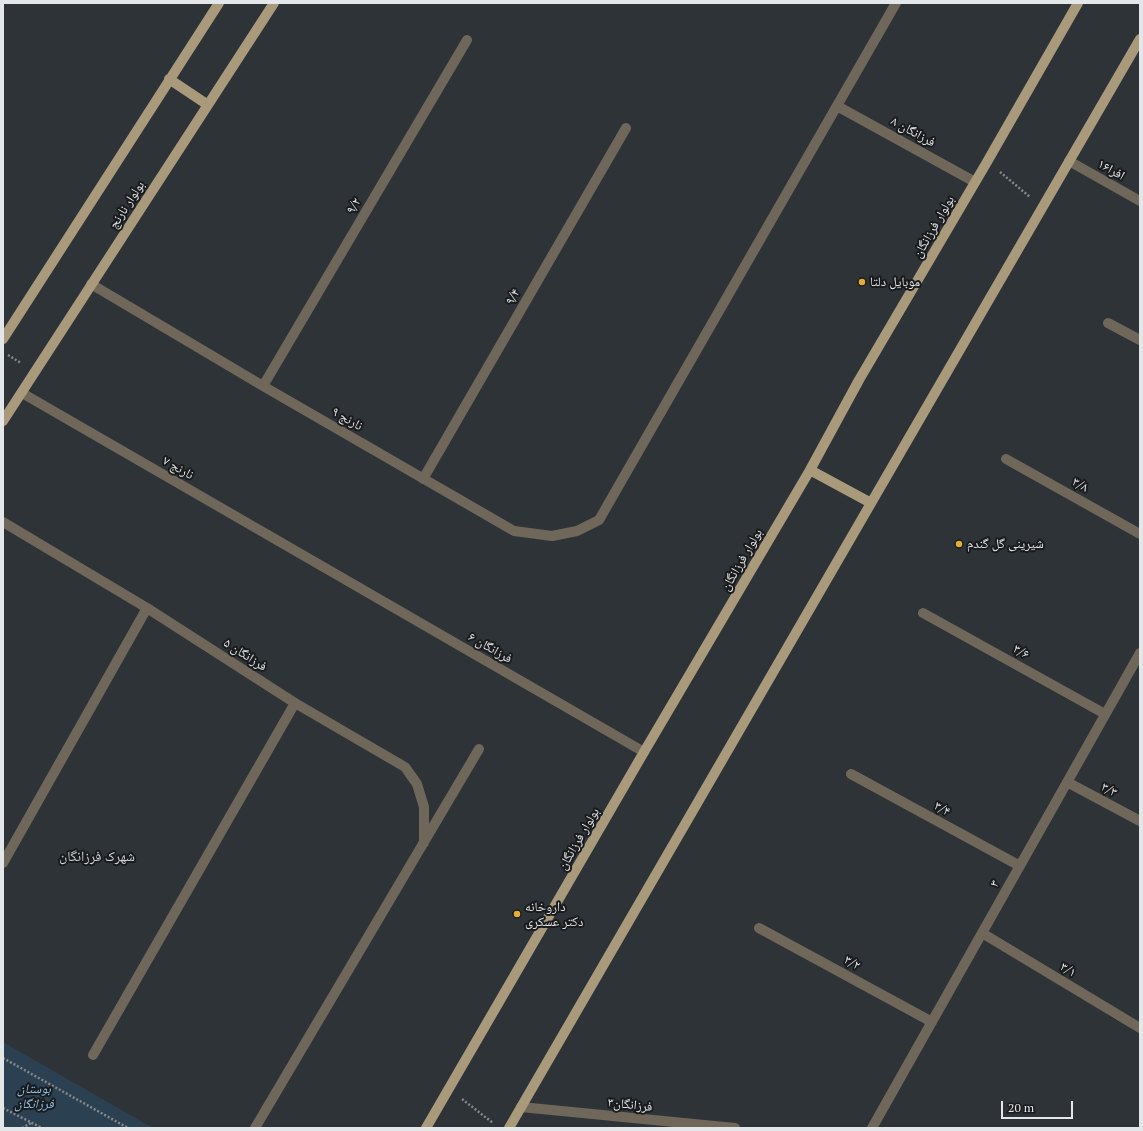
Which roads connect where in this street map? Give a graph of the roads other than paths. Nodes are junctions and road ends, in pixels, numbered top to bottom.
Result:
1 (219, 3) edge
2 (274, 3) edge
3 (896, 3) edge
4 (1078, 3) edge
5 (1140, 39) edge
6 (467, 40) dead end
7 (169, 79) junction
8 (208, 105) junction
9 (837, 106) junction
10 (626, 128) dead end
11 (1069, 161) junction
12 (975, 182) junction
13 (1140, 201) edge
14 (91, 284) junction
15 (1108, 322) dead end
16 (3, 340) edge
17 (1140, 340) edge
18 (263, 386) junction
19 (22, 393) junction
20 (3, 421) edge
21 (1006, 459) dead end
22 (810, 470) junction
23 (423, 478) junction
24 (871, 503) junction
25 (3, 522) edge
26 (1140, 534) edge
27 (322, 566) joint
28 (147, 608) junction
29 (923, 613) dead end
30 (1140, 653) edge
31 (294, 703) junction
32 (1105, 714) junction
33 (479, 749) dead end
34 (644, 752) junction
35 (851, 774) dead end
36 (1067, 782) junction
37 (1140, 821) edge
38 (424, 843) junction
39 (3, 863) edge
40 (1020, 866) junction
41 (759, 928) dead end
42 (982, 934) junction
43 (932, 1022) junction
44 (1140, 1028) edge
45 (93, 1055) dead end
46 (521, 1107) junction
47 (255, 1128) edge
48 (426, 1128) edge
49 (509, 1128) edge
50 (735, 1128) edge
51 (872, 1128) edge

1 - 7 main road
2 - 8 main road, بولوار نارنج
3 - 9 street
4 - 12 main road, بولوار فرزانگان
5 - 11 main road
6 - 18 street, ۹/۲
7 - 8 main road
7 - 16 main road
8 - 14 main road, بولوار نارنج
9 - 12 street, فرزانگان ۸
9 - 23 street, نارنج ۹
10 - 23 street, ۹/۴
11 - 13 street, ۱۶افرا
11 - 24 main road
12 - 22 main road, بولوار فرزانگان
14 - 18 street, نارنج ۹
14 - 19 main road, بولوار نارنج
15 - 17 street
18 - 23 street, نارنج ۹
19 - 20 main road, بولوار نارنج
19 - 27 street, نارنج ۷
21 - 26 street, ۳/۸
22 - 24 main road
22 - 34 main road, بولوار فرزانگان
24 - 46 main road
25 - 28 street, فرزانگان ۵
27 - 34 street, فرزانگان ۶
28 - 31 street, فرزانگان ۵
28 - 39 street
29 - 32 street, ۳/۶
30 - 32 street, ۳
31 - 38 street, فرزانگان ۵
31 - 45 street
32 - 36 street, ۳
33 - 38 street
34 - 48 main road, بولوار فرزانگان
35 - 40 street, ۳/۴
36 - 37 street, ۳/۳
36 - 40 street, ۳
38 - 47 street
40 - 42 street, ۳
41 - 43 street, ۳/۲
42 - 43 street, ۳
42 - 44 street, ۳/۱
43 - 51 street, ۳
46 - 49 main road
46 - 50 street, فرزانگان۳

